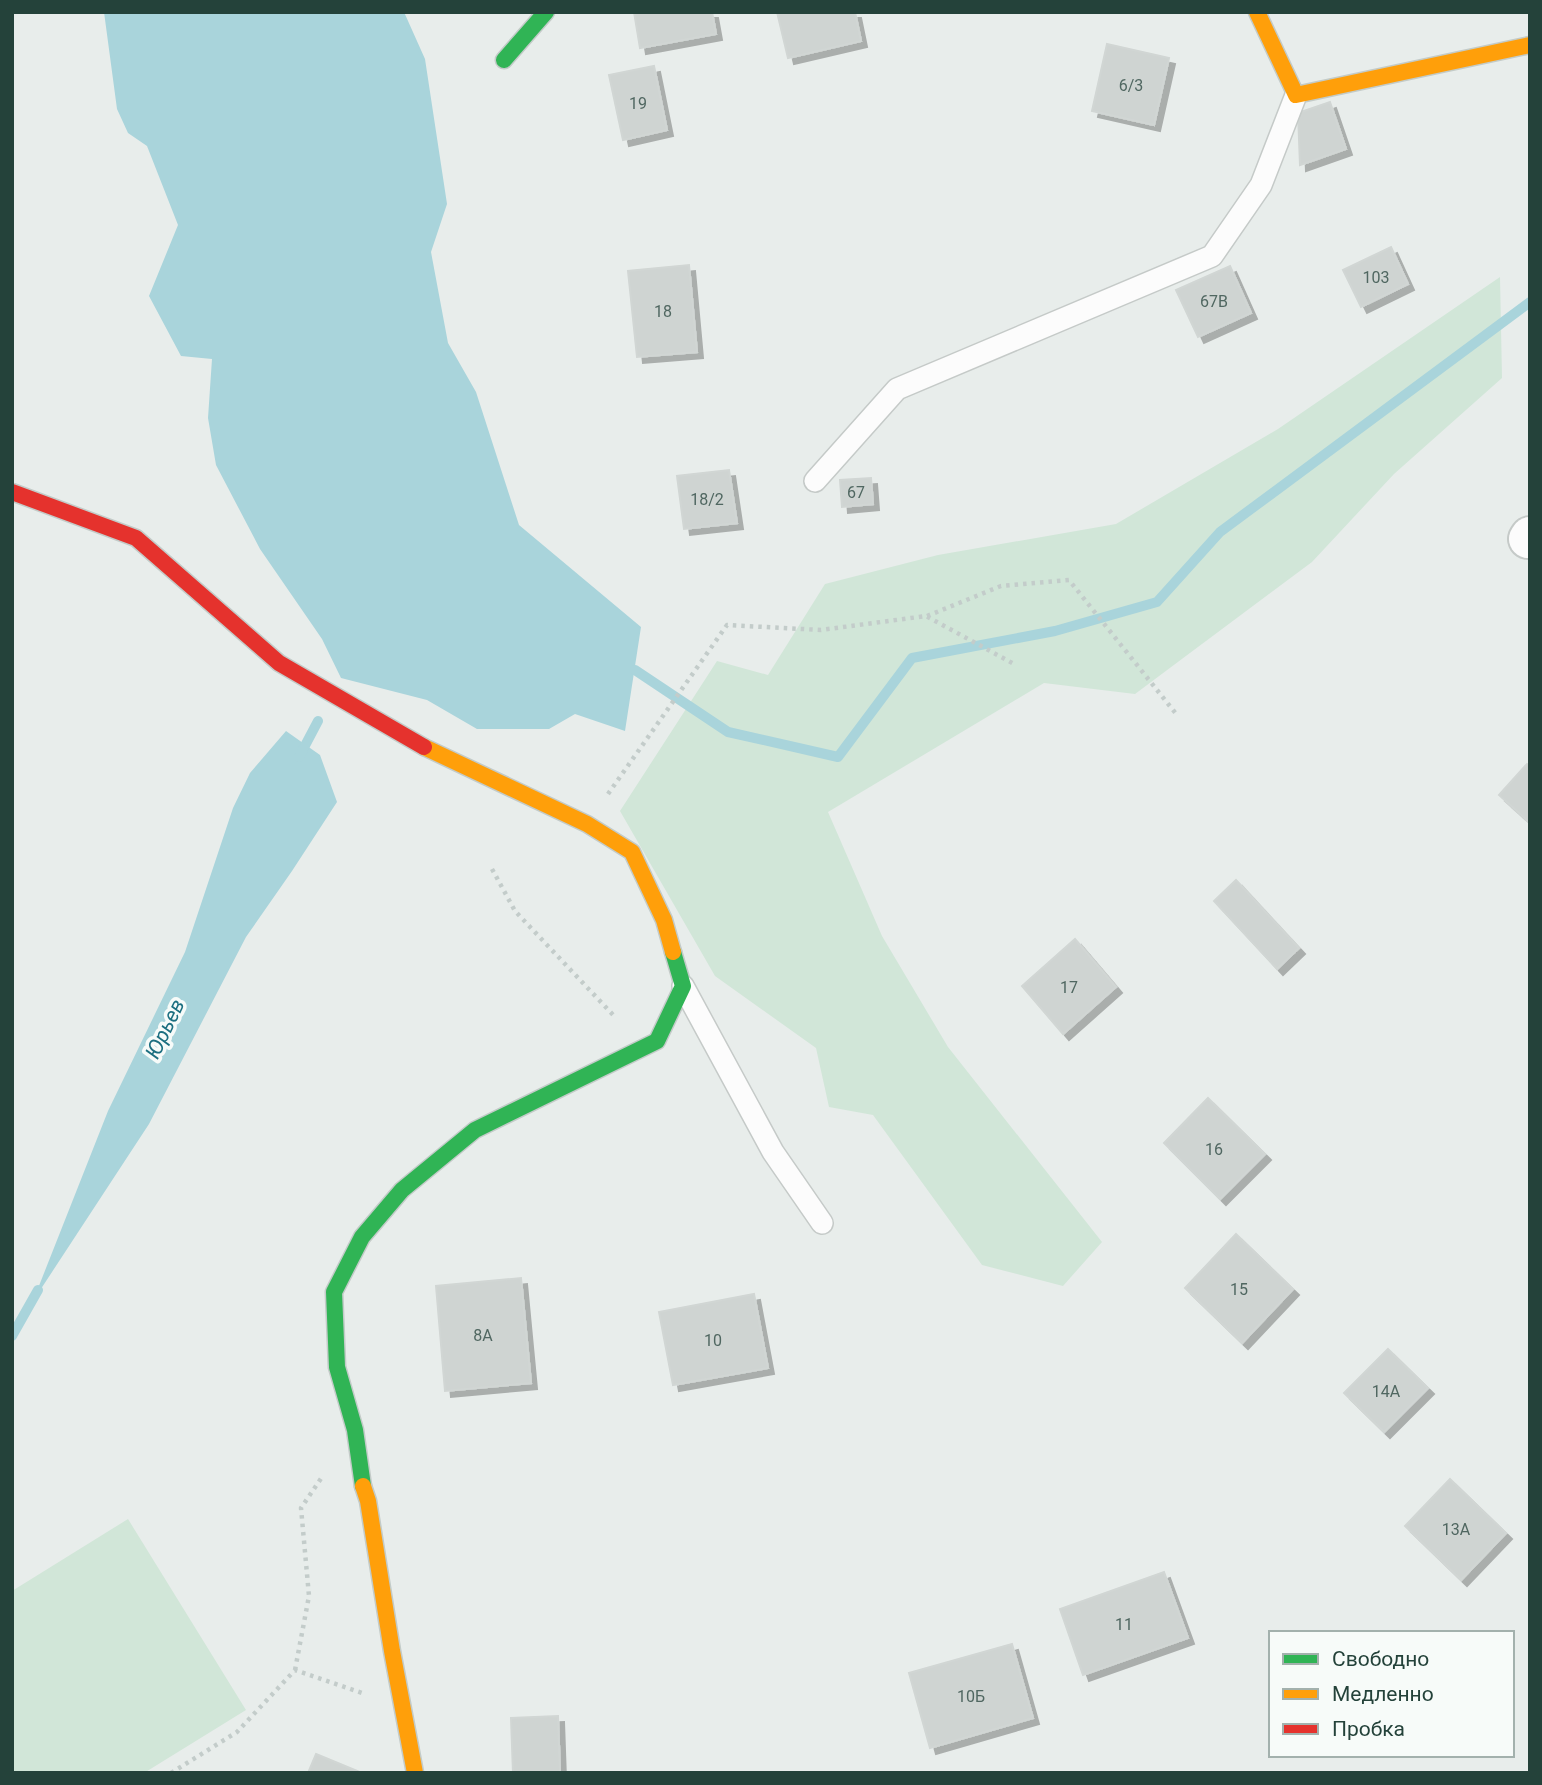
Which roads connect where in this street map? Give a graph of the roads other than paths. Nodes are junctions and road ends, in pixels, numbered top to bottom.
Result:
1 (546, 12) edge
2 (1257, 12) edge
3 (1530, 45) edge
4 (504, 60) dead end
5 (1296, 95) junction
6 (815, 481) dead end
7 (12, 492) edge
8 (683, 986) junction
9 (822, 1223) dead end
10 (415, 1773) edge

1 - 4 street
2 - 5 street
3 - 5 street
5 - 6 lane
7 - 8 street
8 - 9 lane
8 - 10 street

